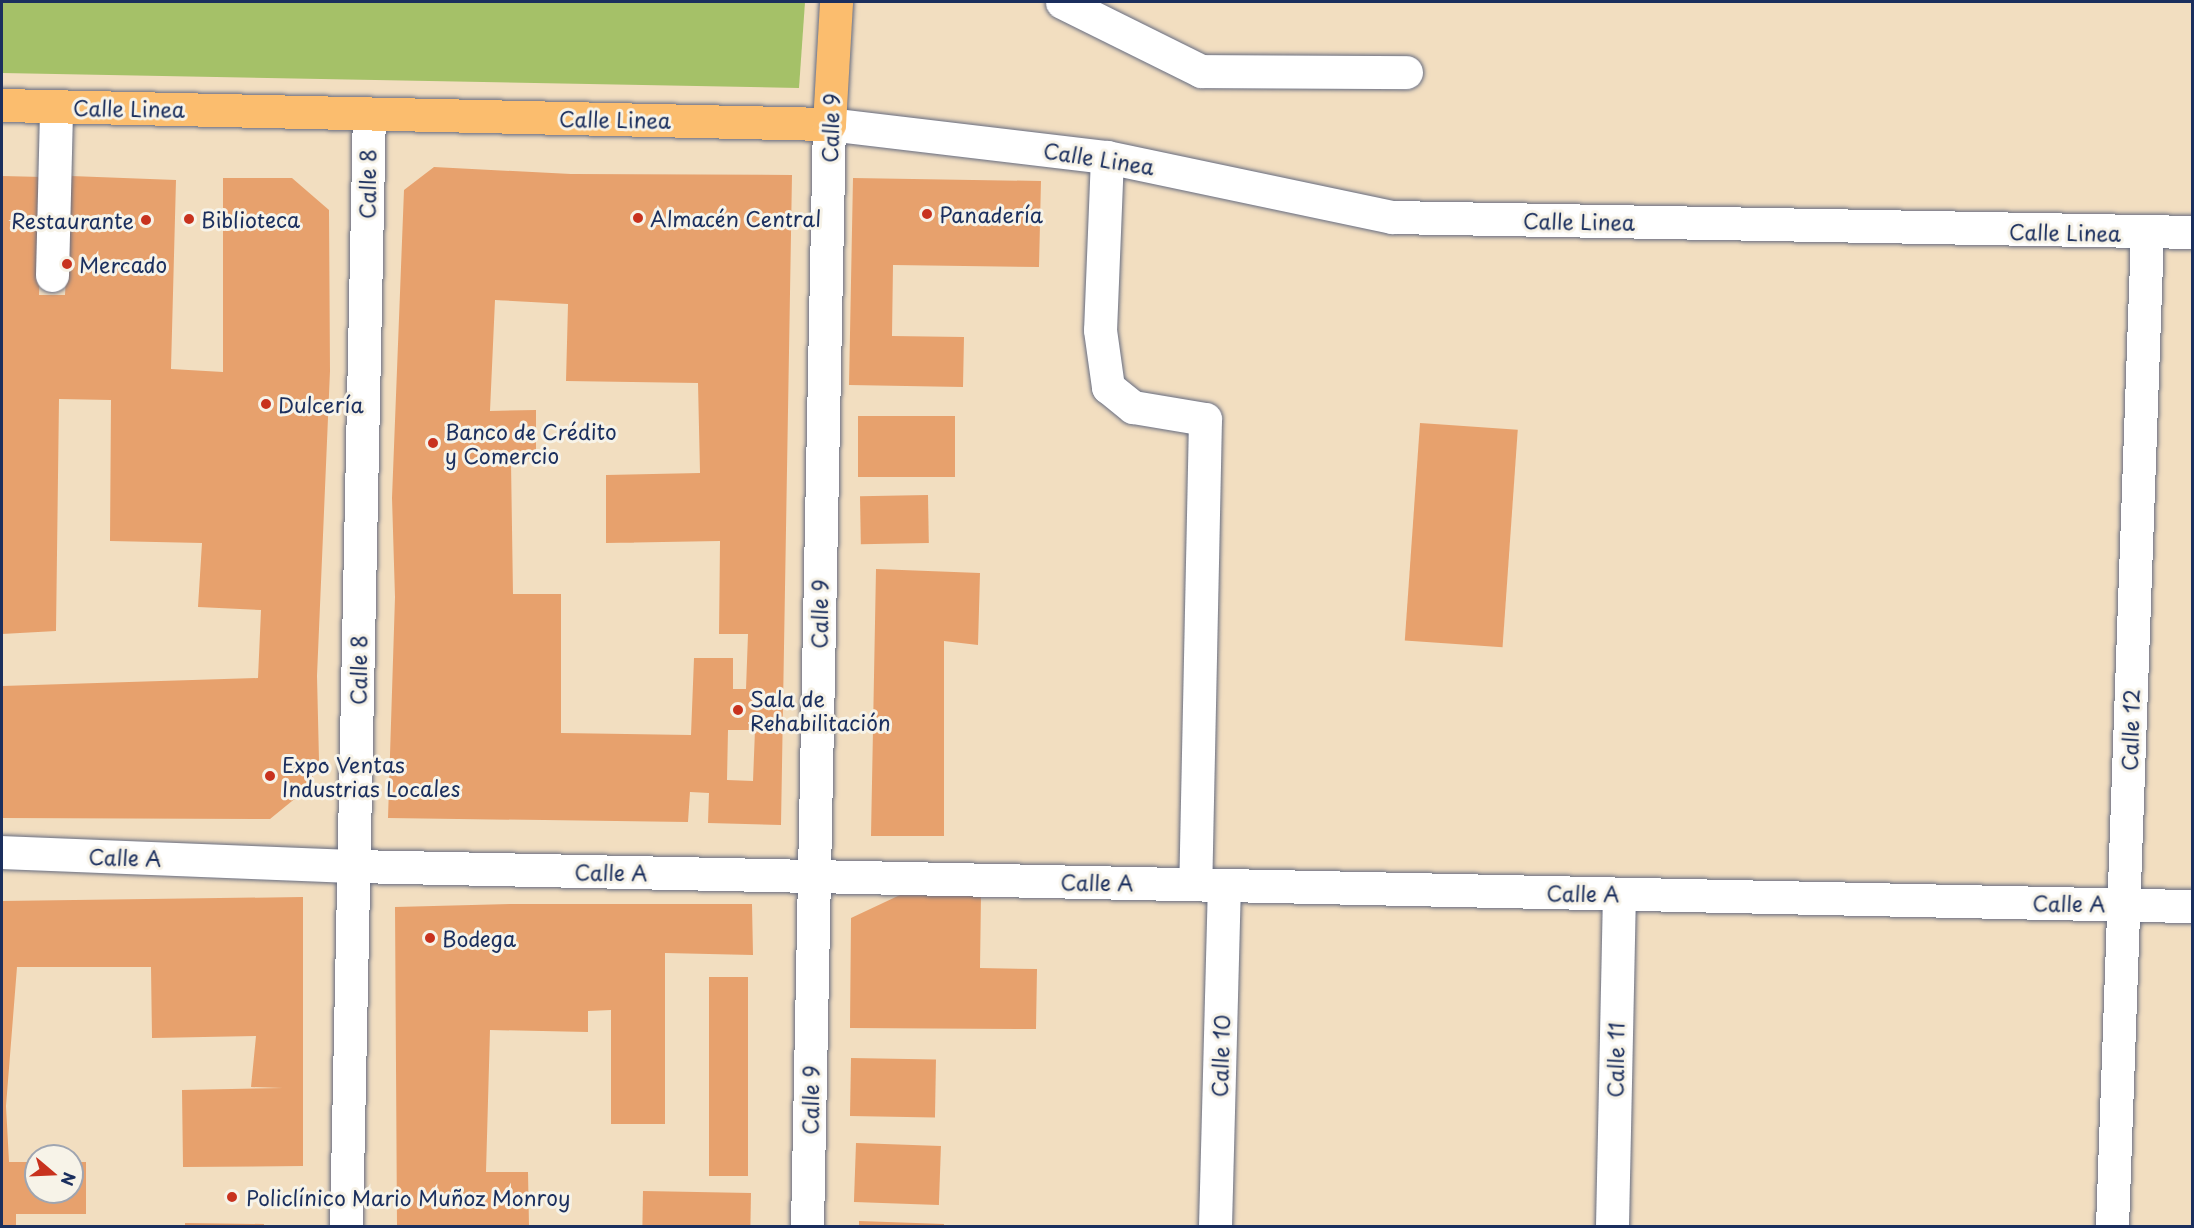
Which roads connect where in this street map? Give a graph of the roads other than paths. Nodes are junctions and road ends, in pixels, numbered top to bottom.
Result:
1 (836, 2) edge
2 (1062, 2) edge
3 (1406, 72) dead end
4 (2, 105) edge
5 (56, 106) junction
6 (369, 114) junction
7 (829, 123) junction
8 (1107, 157) junction
9 (2193, 232) edge
10 (2147, 234) junction
11 (52, 274) dead end
12 (2, 852) edge
13 (354, 866) junction
14 (814, 876) junction
15 (1210, 885) junction
16 (1619, 894) junction
17 (2124, 904) junction
18 (2193, 906) edge
19 (346, 1227) edge
20 (807, 1227) edge
21 (1215, 1227) edge
22 (1612, 1227) edge
23 (2112, 1227) edge

1 - 7 main road, Calle 9
2 - 3 street
4 - 5 main road, Calle Linea
5 - 6 main road, Calle Linea
5 - 11 street
6 - 7 main road, Calle Linea
6 - 13 street, Calle 8
7 - 8 street, Calle Linea
7 - 14 street, Calle 9
8 - 10 street, Calle Linea
8 - 15 street, Calle 10
9 - 10 street, Calle Linea
10 - 17 street, Calle 12
12 - 13 street, Calle A
13 - 14 street, Calle A
13 - 19 street, Calle 8
14 - 15 street, Calle A
14 - 20 street, Calle 9
15 - 16 street, Calle A
15 - 21 street, Calle 10
16 - 17 street, Calle A
16 - 22 street, Calle 11
17 - 18 street, Calle A
17 - 23 street, Calle 12

